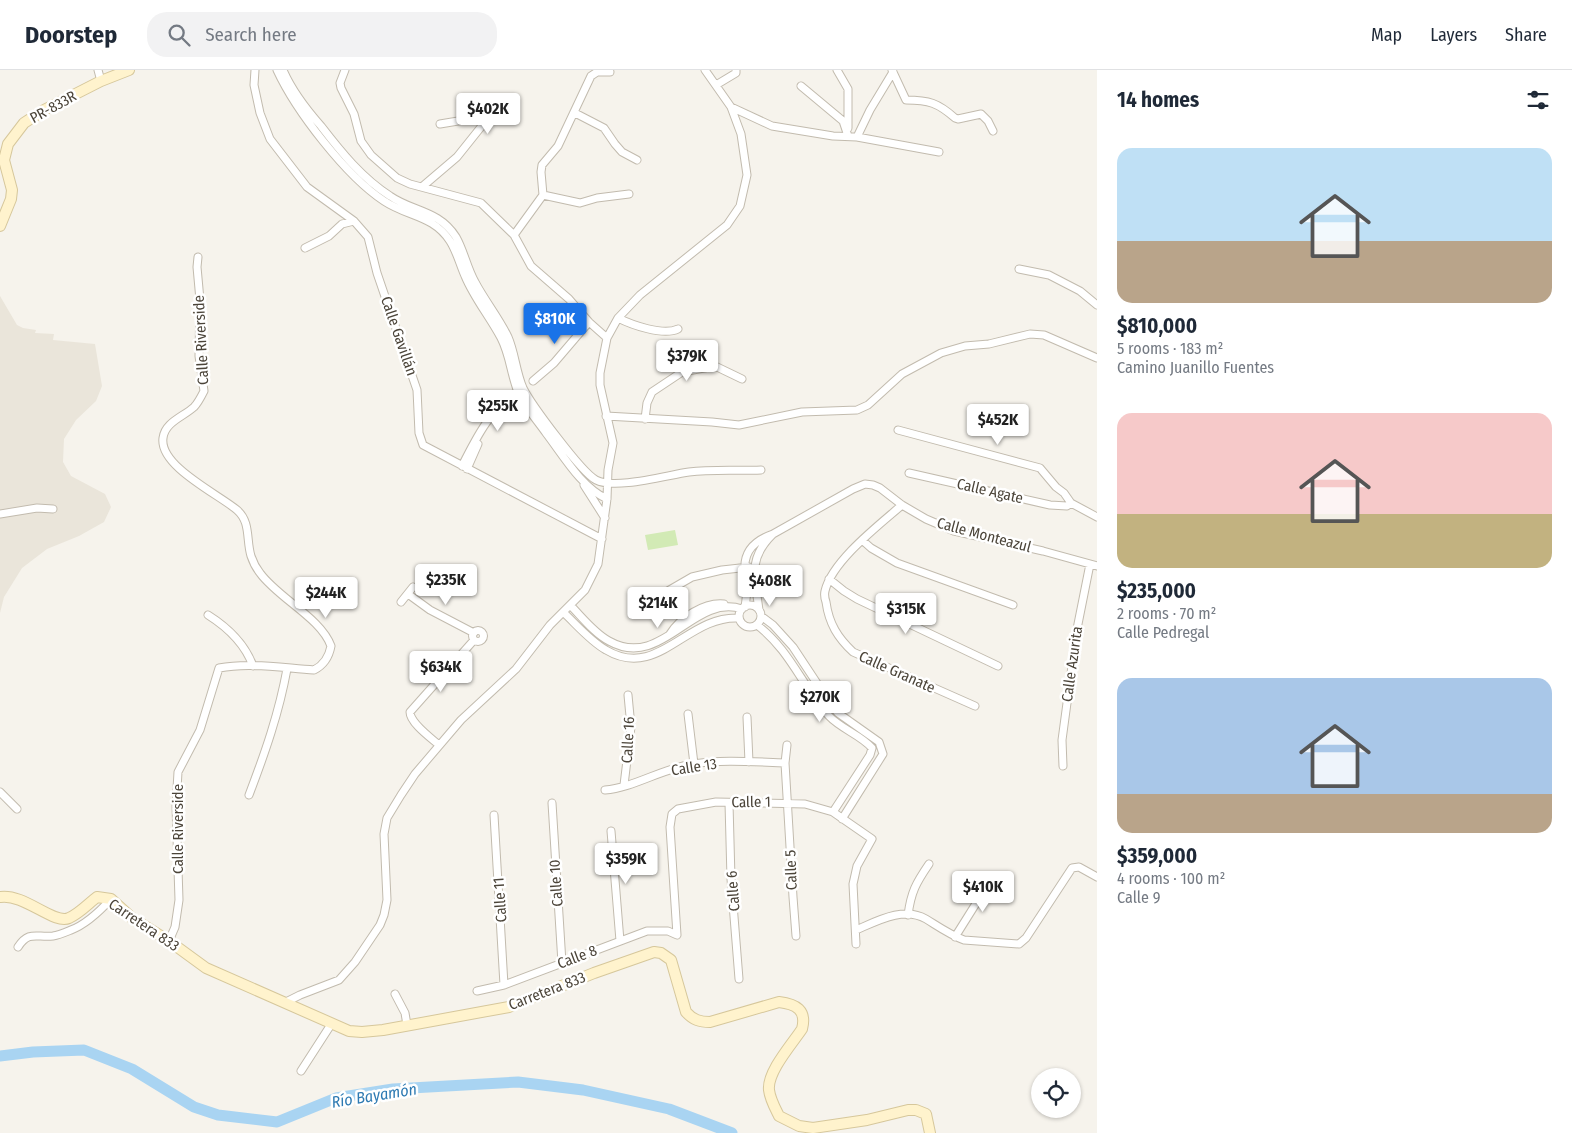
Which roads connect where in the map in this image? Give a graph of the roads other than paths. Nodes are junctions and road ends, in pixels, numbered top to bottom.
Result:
1 (98, 70) edge
2 (130, 70) edge
3 (255, 70) edge
4 (277, 70) edge
5 (283, 70) edge
6 (345, 70) edge
7 (705, 70) edge
8 (736, 70) edge
9 (837, 70) edge
10 (893, 71) edge
11 (610, 72) dead end
12 (100, 81) junction
13 (716, 85) junction
14 (801, 86) dead end
15 (731, 107) junction
16 (575, 113) junction
17 (440, 124) dead end
18 (993, 131) dead end
19 (848, 136) junction
20 (857, 137) junction
21 (939, 152) dead end
22 (637, 160) dead end
23 (423, 186) junction
24 (629, 194) dead end
25 (543, 196) junction
26 (354, 221) junction
27 (0, 226) edge
28 (514, 235) junction
29 (306, 248) dead end
30 (198, 257) dead end
31 (1019, 269) dead end
32 (1097, 305) edge
33 (618, 318) junction
34 (589, 322) junction
35 (678, 329) dead end
36 (607, 338) junction
37 (1097, 358) edge
38 (742, 379) dead end
39 (533, 381) dead end
40 (522, 393) junction
41 (606, 416) junction
42 (645, 419) junction
43 (898, 430) dead end
44 (465, 467) junction
45 (579, 470) junction
46 (761, 470) dead end
47 (908, 473) dead end
48 (608, 482) junction
49 (607, 496) junction
50 (1071, 503) junction
51 (902, 505) junction
52 (53, 509) dead end
53 (0, 514) edge
54 (1097, 517) edge
55 (605, 518) junction
56 (774, 534) junction
57 (602, 539) junction
58 (862, 540) junction
59 (1094, 565) edge
60 (754, 567) junction
61 (745, 568) junction
62 (829, 579) junction
63 (414, 587) dead end
64 (408, 594) junction
65 (637, 600) dead end
66 (401, 602) dead end
67 (570, 605) junction
68 (1014, 605) dead end
69 (743, 608) junction
70 (563, 612) junction
71 (760, 613) junction
72 (208, 615) dead end
73 (739, 618) junction
74 (757, 625) junction
75 (253, 666) junction
76 (998, 666) dead end
77 (286, 669) junction
78 (628, 695) dead end
79 (975, 706) dead end
80 (688, 714) dead end
81 (746, 717) dead end
82 (439, 745) junction
83 (787, 745) dead end
84 (749, 762) junction
85 (786, 763) junction
86 (694, 764) junction
87 (1063, 766) dead end
88 (624, 786) junction
89 (605, 790) dead end
90 (0, 792) edge
91 (249, 795) dead end
92 (552, 803) dead end
93 (729, 803) junction
94 (789, 803) junction
95 (16, 809) dead end
96 (833, 812) junction
97 (494, 815) dead end
98 (842, 818) junction
99 (612, 831) dead end
100 (929, 864) dead end
101 (992, 878) dead end
102 (1097, 878) edge
103 (0, 897) edge
104 (111, 899) junction
105 (908, 914) junction
106 (856, 930) junction
107 (677, 935) joint
108 (796, 936) dead end
109 (955, 937) junction
110 (169, 941) junction
111 (620, 941) junction
112 (856, 944) dead end
113 (18, 946) dead end
114 (562, 963) junction
115 (739, 979) dead end
116 (504, 985) junction
117 (477, 991) dead end
118 (395, 994) dead end
119 (286, 1002) junction
120 (332, 1023) junction
121 (407, 1025) junction
122 (301, 1071) dead end
123 (930, 1133) edge

1 - 12 street
2 - 12 street, PR-833R / PR-833R
3 - 26 street, Calle Gavillán
4 - 40 street
5 - 40 street
6 - 23 street
7 - 13 street
8 - 13 street
9 - 19 street
10 - 18 street
10 - 20 street
11 - 16 street
12 - 27 street, PR-833R / PR-833R
13 - 15 street
14 - 19 street
15 - 19 street
15 - 33 street
16 - 22 street
16 - 25 street
17 - 23 street
19 - 20 street
20 - 21 street
23 - 28 street
24 - 25 street
25 - 28 street
26 - 29 street
26 - 44 street, Calle Gavillán
28 - 34 street
30 - 77 street, Calle Riverside
31 - 32 street
33 - 35 street
33 - 36 street
34 - 36 street
34 - 39 street
36 - 41 street
37 - 42 street
38 - 42 street
40 - 44 street
40 - 45 street
41 - 42 street
41 - 48 street
43 - 50 street
44 - 57 street, Calle Gavillán
45 - 48 street
45 - 49 street
45 - 55 street
46 - 48 street
47 - 50 street, Calle Agate
48 - 49 street
49 - 55 street
50 - 54 street
51 - 56 street, Calle Monteazul
51 - 58 street
51 - 59 street, Calle Monteazul
52 - 53 street
55 - 57 street
56 - 60 street, Calle Monteazul
56 - 61 street, Calle Monteazul
57 - 67 street
58 - 62 street
58 - 68 street
59 - 87 street, Calle Azurita
60 - 61 street
60 - 71 street, Calle Monteazul
61 - 65 street
61 - 69 street, Calle Monteazul
62 - 76 street
62 - 79 street, Calle Granate
63 - 64 street
64 - 66 street
64 - 82 street
67 - 69 street
67 - 70 street
69 - 71 street
69 - 73 street
70 - 73 street
70 - 82 street
71 - 74 street
71 - 98 street
72 - 75 street
73 - 74 street
74 - 96 street
75 - 77 street, Calle Riverside
75 - 110 street, Calle Riverside
77 - 91 street
78 - 88 street, Calle 16
80 - 86 street
81 - 84 street
82 - 119 street
83 - 85 street, Calle 5
84 - 85 street, Calle 13
84 - 86 street, Calle 13
85 - 94 street, Calle 5
86 - 88 street, Calle 13
88 - 89 street, Calle 13
90 - 95 street
92 - 114 street, Calle 10
93 - 94 street, Calle 1
93 - 107 street, Calle 1
93 - 115 street, Calle 6
94 - 96 street, Calle 1
94 - 108 street, Calle 5
96 - 98 street, Calle 1
97 - 116 street, Calle 11
98 - 106 street, Calle 1
99 - 111 street
100 - 105 street
101 - 109 street
102 - 109 street
103 - 104 street, Carretera 833
104 - 110 street, Carretera 833
104 - 113 street
105 - 106 street
105 - 109 street
106 - 112 street
107 - 111 street, Calle 8
110 - 119 street, Carretera 833
111 - 114 street, Calle 8
114 - 116 street, Calle 8
116 - 117 street, Calle 8
118 - 121 street
119 - 120 street, Carretera 833
120 - 121 street, Carretera 833
120 - 122 street
121 - 123 street, Carretera 833

